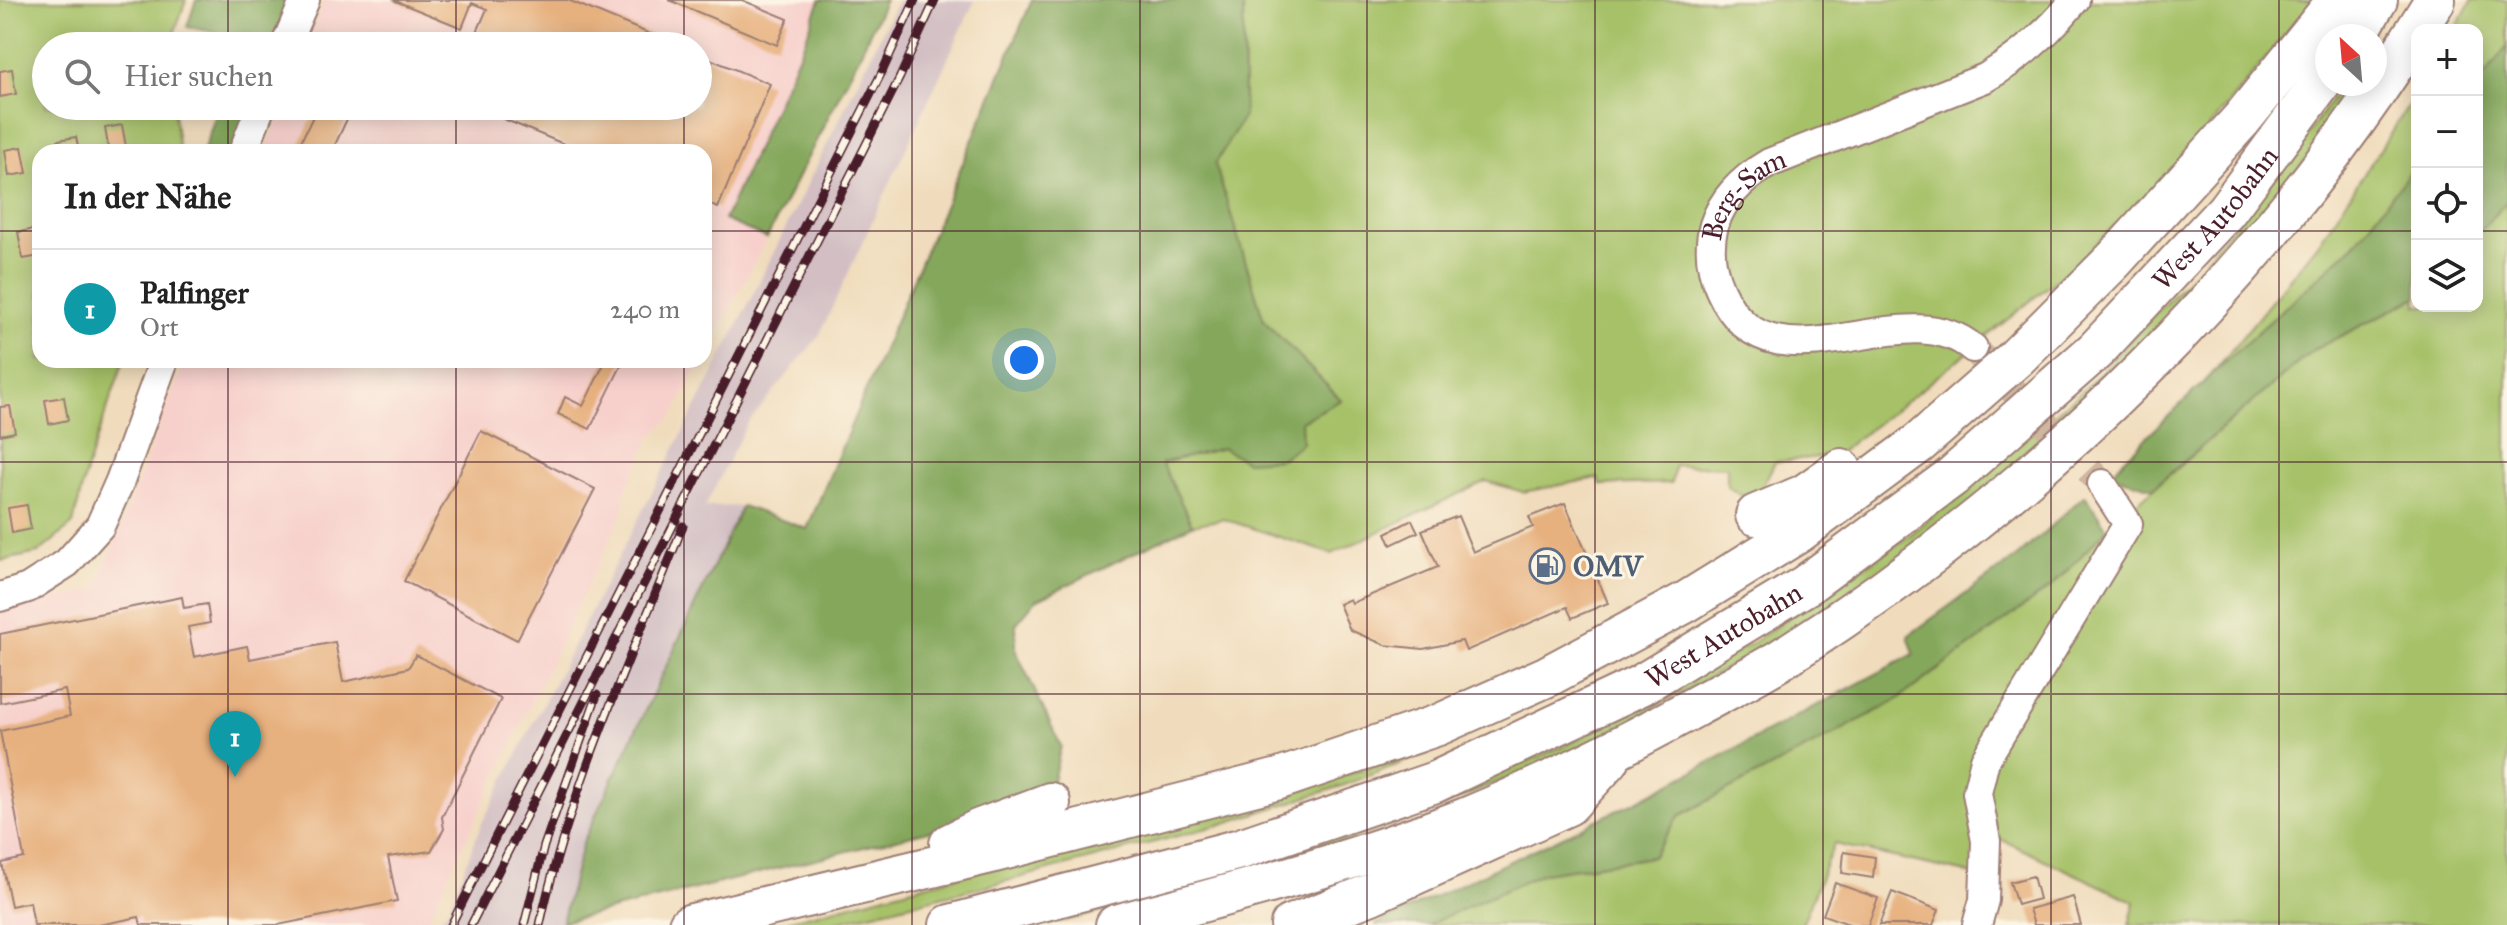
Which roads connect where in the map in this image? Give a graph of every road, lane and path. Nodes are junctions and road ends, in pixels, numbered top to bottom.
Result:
1 (305, 0) edge
2 (2075, 0) edge
3 (2338, 0) edge
4 (2377, 0) edge
5 (2435, 0) edge
6 (2363, 24) edge
7 (291, 32) edge
8 (2315, 91) edge
9 (256, 120) edge
10 (246, 144) edge
11 (1973, 348) tunnel mouth
12 (161, 368) edge
13 (1973, 394) junction
14 (2102, 484) tunnel mouth
15 (1756, 515) dead end
16 (0, 597) edge
17 (1619, 749) junction
18 (1050, 803) dead end
19 (894, 874) junction
20 (689, 925) edge
21 (950, 925) edge
22 (1116, 925) edge
23 (1291, 925) edge
24 (1977, 925) edge

1 - 7 street
2 - 11 street, Berg-Sam
3 - 13 highway
4 - 6 highway
5 - 17 highway, West Autobahn
8 - 21 highway, West Autobahn
9 - 10 street
12 - 16 street
13 - 15 highway
13 - 19 highway
14 - 24 street
17 - 22 highway, West Autobahn
17 - 23 highway
18 - 19 highway
19 - 20 highway

